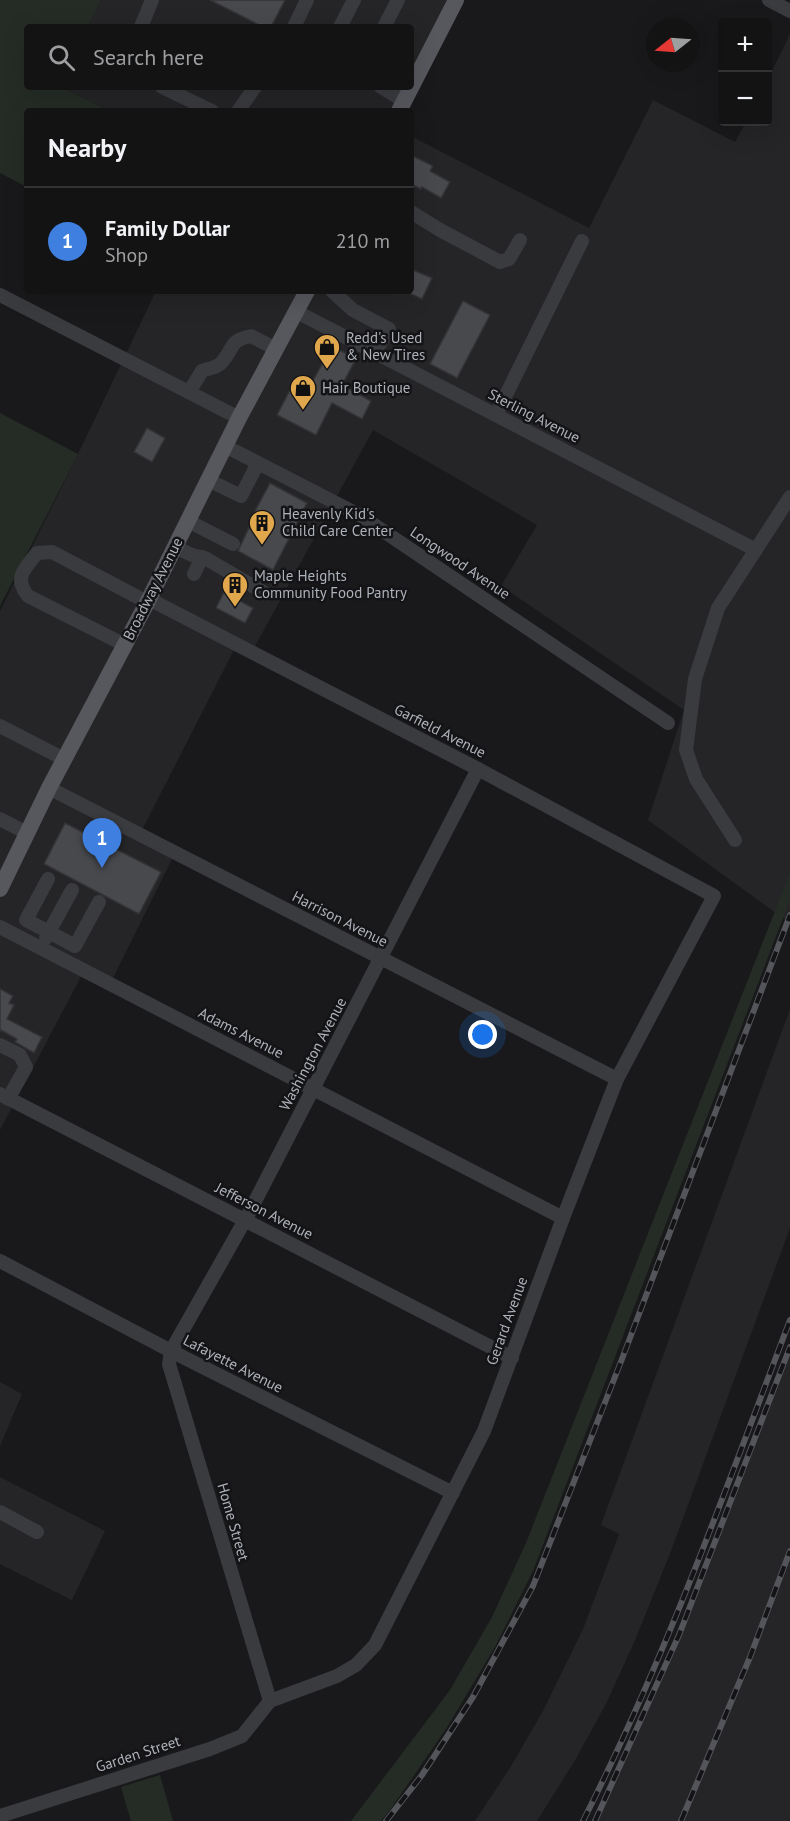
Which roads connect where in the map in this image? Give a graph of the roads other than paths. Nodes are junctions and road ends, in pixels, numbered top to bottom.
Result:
1 (152, 0) edge
2 (307, 0) edge
3 (354, 0) edge
4 (398, 0) edge
5 (456, 0) edge
6 (769, 0) edge
7 (790, 11) edge
8 (142, 24) edge
9 (295, 24) edge
10 (342, 24) edge
11 (386, 24) edge
12 (414, 82) edge
13 (168, 90) edge
14 (253, 90) edge
15 (384, 90) edge
16 (410, 90) edge
17 (402, 106) edge
18 (206, 108) edge
19 (240, 108) edge
20 (414, 214) edge
21 (520, 240) dead end
22 (582, 241) dead end
23 (306, 294) edge
24 (335, 294) edge
25 (0, 296) edge
26 (297, 312) junction
27 (276, 349) junction
28 (375, 352) junction
29 (189, 392) junction
30 (496, 415) junction
31 (239, 418) junction
32 (225, 446) junction
33 (258, 463) junction
34 (208, 480) junction
35 (790, 497) edge
36 (188, 521) junction
37 (233, 544) dead end
38 (175, 547) junction
39 (756, 550) junction
40 (202, 557) junction
41 (194, 574) dead end
42 (263, 592) dead end
43 (148, 601) junction
44 (125, 645) junction
45 (668, 723) dead end
46 (0, 726) edge
47 (64, 759) junction
48 (478, 768) junction
49 (49, 788) junction
50 (0, 819) edge
51 (27, 833) junction
52 (735, 840) dead end
53 (48, 879) dead end
54 (0, 888) edge
55 (72, 890) dead end
56 (714, 896) joint
57 (99, 902) dead end
58 (0, 927) edge
59 (49, 932) junction
60 (40, 948) junction
61 (381, 959) junction
62 (0, 1045) edge
63 (617, 1078) junction
64 (313, 1088) junction
65 (4, 1096) edge
66 (563, 1218) junction
67 (246, 1220) junction
68 (0, 1261) edge
69 (171, 1351) junction
70 (512, 1358) junction
71 (453, 1493) junction
72 (0, 1512) edge
73 (37, 1532) dead end
74 (270, 1701) junction
75 (0, 1816) edge

1 - 8 street
2 - 9 street
3 - 10 street
4 - 11 street
5 - 12 main road
6 - 7 street
13 - 18 street
14 - 19 street
15 - 17 street
16 - 17 main road
20 - 21 street
22 - 30 street
23 - 26 main road, Broadway Avenue
24 - 28 street
25 - 29 street
26 - 27 main road, Broadway Avenue
26 - 28 street, Sterling Avenue
27 - 29 street
27 - 31 main road, Broadway Avenue
28 - 30 street, Sterling Avenue
29 - 31 street
30 - 39 street, Sterling Avenue
31 - 32 main road, Broadway Avenue
32 - 33 street, Longwood Avenue
32 - 34 main road, Broadway Avenue
33 - 34 street
33 - 45 street, Longwood Avenue
34 - 36 main road, Broadway Avenue
35 - 39 street
36 - 37 street
36 - 38 main road, Broadway Avenue
38 - 40 street
38 - 43 main road, Broadway Avenue
39 - 52 street
40 - 41 street
40 - 42 street
43 - 44 main road, Broadway Avenue
43 - 44 street, Garfield Avenue
43 - 48 street, Garfield Avenue
44 - 47 main road, Broadway Avenue
46 - 47 street
47 - 49 main road, Broadway Avenue
48 - 56 street, Garfield Avenue
48 - 61 street, Washington Avenue
49 - 51 main road, Broadway Avenue
49 - 61 street, Harrison Avenue
50 - 51 street
51 - 54 main road, Broadway Avenue
53 - 59 street
55 - 59 street
56 - 63 street, Gerard Avenue
57 - 59 street
58 - 60 street, Adams Avenue
59 - 60 street
60 - 64 street, Adams Avenue
61 - 63 street, Harrison Avenue
61 - 64 street, Washington Avenue
62 - 65 street
63 - 66 street, Gerard Avenue
64 - 66 street, Adams Avenue
64 - 67 street, Washington Avenue
65 - 67 street, Jefferson Avenue
66 - 70 street, Gerard Avenue
67 - 69 street, Washington Avenue
67 - 70 street, Jefferson Avenue
68 - 69 street, Lafayette Avenue
69 - 71 street, Lafayette Avenue
69 - 74 street, Home Street
70 - 71 street, Gerard Avenue
71 - 74 street, Gerard Avenue
72 - 73 street
74 - 75 street, Garden Street

